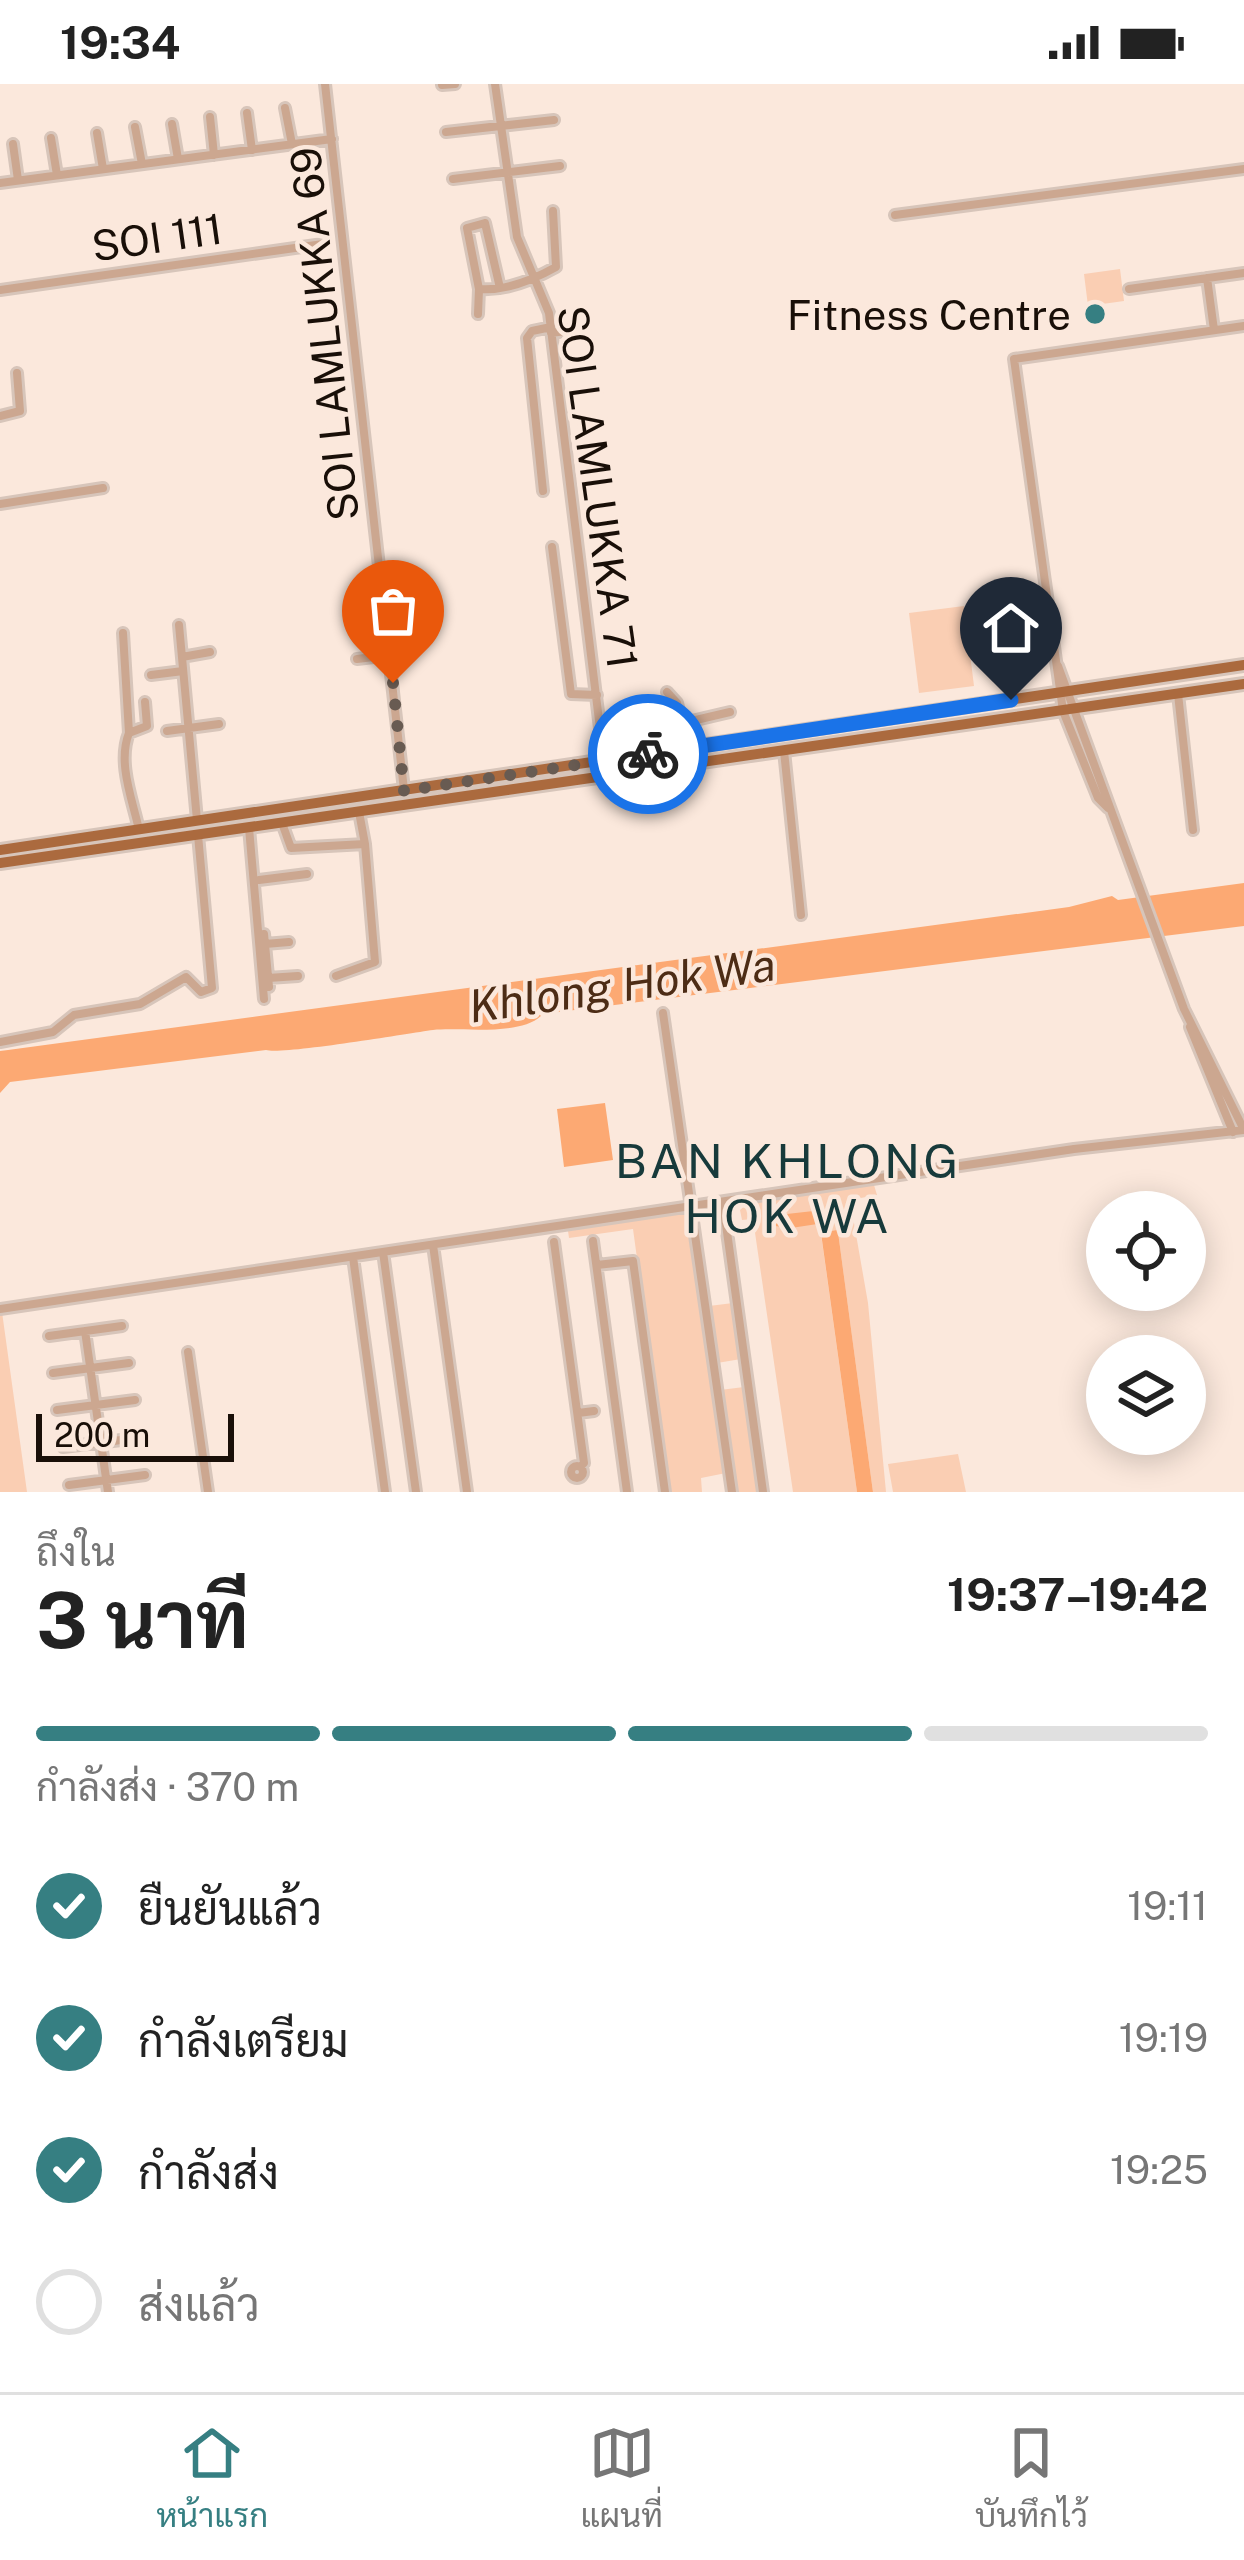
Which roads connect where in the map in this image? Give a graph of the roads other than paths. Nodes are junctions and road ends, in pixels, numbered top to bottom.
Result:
1 (325, 84) edge
2 (454, 84) edge
3 (495, 84) edge
4 (442, 86) edge
5 (285, 108) dead end
6 (247, 113) dead end
7 (210, 118) dead end
8 (554, 120) dead end
9 (172, 124) dead end
10 (500, 126) junction
11 (135, 128) dead end
12 (446, 132) dead end
13 (97, 133) dead end
14 (51, 138) dead end
15 (332, 139) junction
16 (13, 144) dead end
17 (292, 144) junction
18 (251, 150) junction
19 (214, 154) junction
20 (178, 160) junction
21 (142, 164) junction
22 (560, 166) dead end
23 (1244, 169) edge
24 (103, 170) junction
25 (506, 172) junction
26 (57, 175) junction
27 (453, 179) dead end
28 (18, 180) junction
29 (0, 183) edge
30 (553, 211) dead end
31 (895, 215) dead end
32 (323, 244) dead end
33 (1244, 273) edge
34 (537, 278) junction
35 (1208, 278) junction
36 (479, 289) junction
37 (500, 289) junction
38 (0, 290) edge
39 (1129, 290) dead end
40 (478, 314) dead end
41 (1244, 326) edge
42 (580, 329) dead end
43 (551, 330) junction
44 (1214, 330) junction
45 (16, 373) dead end
46 (0, 416) edge
47 (104, 488) dead end
48 (543, 490) dead end
49 (0, 504) edge
50 (552, 547) dead end
51 (179, 626) dead end
52 (123, 633) dead end
53 (210, 652) dead end
54 (390, 655) junction
55 (182, 657) junction
56 (357, 659) dead end
57 (1244, 665) edge
58 (183, 671) junction
59 (151, 675) dead end
60 (1244, 684) edge
61 (667, 692) dead end
62 (1064, 693) junction
63 (1178, 694) junction
64 (597, 695) junction
65 (145, 702) dead end
66 (1067, 710) junction
67 (730, 712) dead end
68 (683, 723) junction
69 (219, 724) dead end
70 (188, 728) junction
71 (167, 731) dead end
72 (129, 734) junction
73 (688, 748) junction
74 (784, 751) junction
75 (604, 760) junction
76 (404, 791) junction
77 (323, 810) junction
78 (359, 812) junction
79 (282, 823) junction
80 (251, 827) junction
81 (198, 828) junction
82 (139, 830) junction
83 (1193, 830) dead end
84 (365, 844) junction
85 (0, 850) edge
86 (0, 863) edge
87 (307, 874) dead end
88 (259, 880) junction
89 (801, 915) dead end
90 (289, 942) dead end
91 (266, 944) junction
92 (298, 976) dead end
93 (337, 976) dead end
94 (264, 1000) dead end
95 (663, 1013) dead end
96 (1188, 1019) junction
97 (0, 1042) edge
98 (1244, 1130) edge
99 (1233, 1132) junction
100 (723, 1203) junction
101 (693, 1207) junction
102 (593, 1240) dead end
103 (554, 1242) dead end
104 (434, 1245) junction
105 (383, 1252) junction
106 (353, 1257) junction
107 (597, 1265) junction
108 (0, 1309) edge
109 (122, 1326) dead end
110 (86, 1331) junction
111 (49, 1336) dead end
112 (188, 1352) dead end
113 (129, 1363) dead end
114 (90, 1368) junction
115 (53, 1372) dead end
116 (135, 1400) dead end
117 (96, 1406) junction
118 (57, 1410) dead end
119 (594, 1411) dead end
120 (578, 1413) junction
121 (138, 1438) dead end
122 (101, 1443) junction
123 (63, 1447) dead end
124 (145, 1475) dead end
125 (107, 1480) junction
126 (68, 1485) dead end
127 (108, 1492) edge
128 (208, 1492) edge
129 (385, 1492) edge
130 (416, 1492) edge
131 (467, 1492) edge
132 (573, 1492) edge
133 (627, 1492) edge
134 (665, 1492) edge
135 (732, 1492) edge
136 (764, 1492) edge

1 - 15 street, SOI LAMLUKKA 69
2 - 4 street
3 - 10 street, SOI LAMLUKKA 71
5 - 17 street
6 - 18 street
7 - 19 street
8 - 10 street
9 - 20 street
10 - 12 street
10 - 25 street, SOI LAMLUKKA 71
11 - 21 street
13 - 24 street
14 - 26 street
15 - 17 street
15 - 54 street, SOI LAMLUKKA 69
16 - 28 street
17 - 18 street
18 - 19 street
19 - 20 street
20 - 21 street
21 - 24 street
22 - 25 street
23 - 31 street
24 - 26 street
25 - 27 street
25 - 34 street, SOI LAMLUKKA 71
26 - 28 street
28 - 29 street
30 - 34 street
32 - 38 street, SOI 111
33 - 35 street
34 - 37 street
34 - 43 street, SOI LAMLUKKA 71
35 - 39 street
35 - 44 street
36 - 37 street
36 - 37 street
36 - 40 street
41 - 44 street
42 - 43 street
43 - 48 street
43 - 64 street, SOI LAMLUKKA 71
44 - 62 street
45 - 46 street
47 - 49 street
50 - 64 street
51 - 55 street
52 - 72 street
53 - 55 street
54 - 56 street
54 - 76 street, SOI LAMLUKKA 69
55 - 58 street
57 - 62 main road
58 - 59 street
58 - 70 street
60 - 63 main road
61 - 68 street
62 - 66 street
62 - 73 main road
63 - 66 main road
63 - 83 street
64 - 75 street, SOI LAMLUKKA 71
65 - 72 street
66 - 74 main road
66 - 96 street
67 - 68 street
68 - 73 street
69 - 70 street
70 - 71 street
70 - 81 street
72 - 82 street
73 - 75 main road
74 - 78 main road
74 - 89 street
75 - 76 main road
76 - 77 main road
77 - 78 main road
77 - 79 main road
77 - 81 main road
78 - 84 street
79 - 80 main road
79 - 84 street
80 - 81 main road
80 - 88 street
80 - 94 street
81 - 82 main road
81 - 86 main road
81 - 97 street
82 - 85 main road
84 - 93 street
87 - 88 street
88 - 91 street
90 - 91 street
91 - 92 street
95 - 101 street
96 - 98 street
96 - 99 street
98 - 99 street
99 - 100 street
100 - 101 street
100 - 136 street
101 - 104 street
101 - 135 street
102 - 107 street
103 - 120 street
104 - 105 street
104 - 131 street
105 - 106 street
105 - 130 street
106 - 108 street
106 - 129 street
107 - 133 street
107 - 134 street
109 - 110 street
110 - 111 street
110 - 114 street
112 - 128 street
113 - 114 street
114 - 115 street
114 - 117 street
116 - 117 street
117 - 118 street
117 - 122 street
119 - 120 street
120 - 132 street
121 - 122 street
122 - 123 street
122 - 125 street
124 - 125 street
125 - 126 street
125 - 127 street

